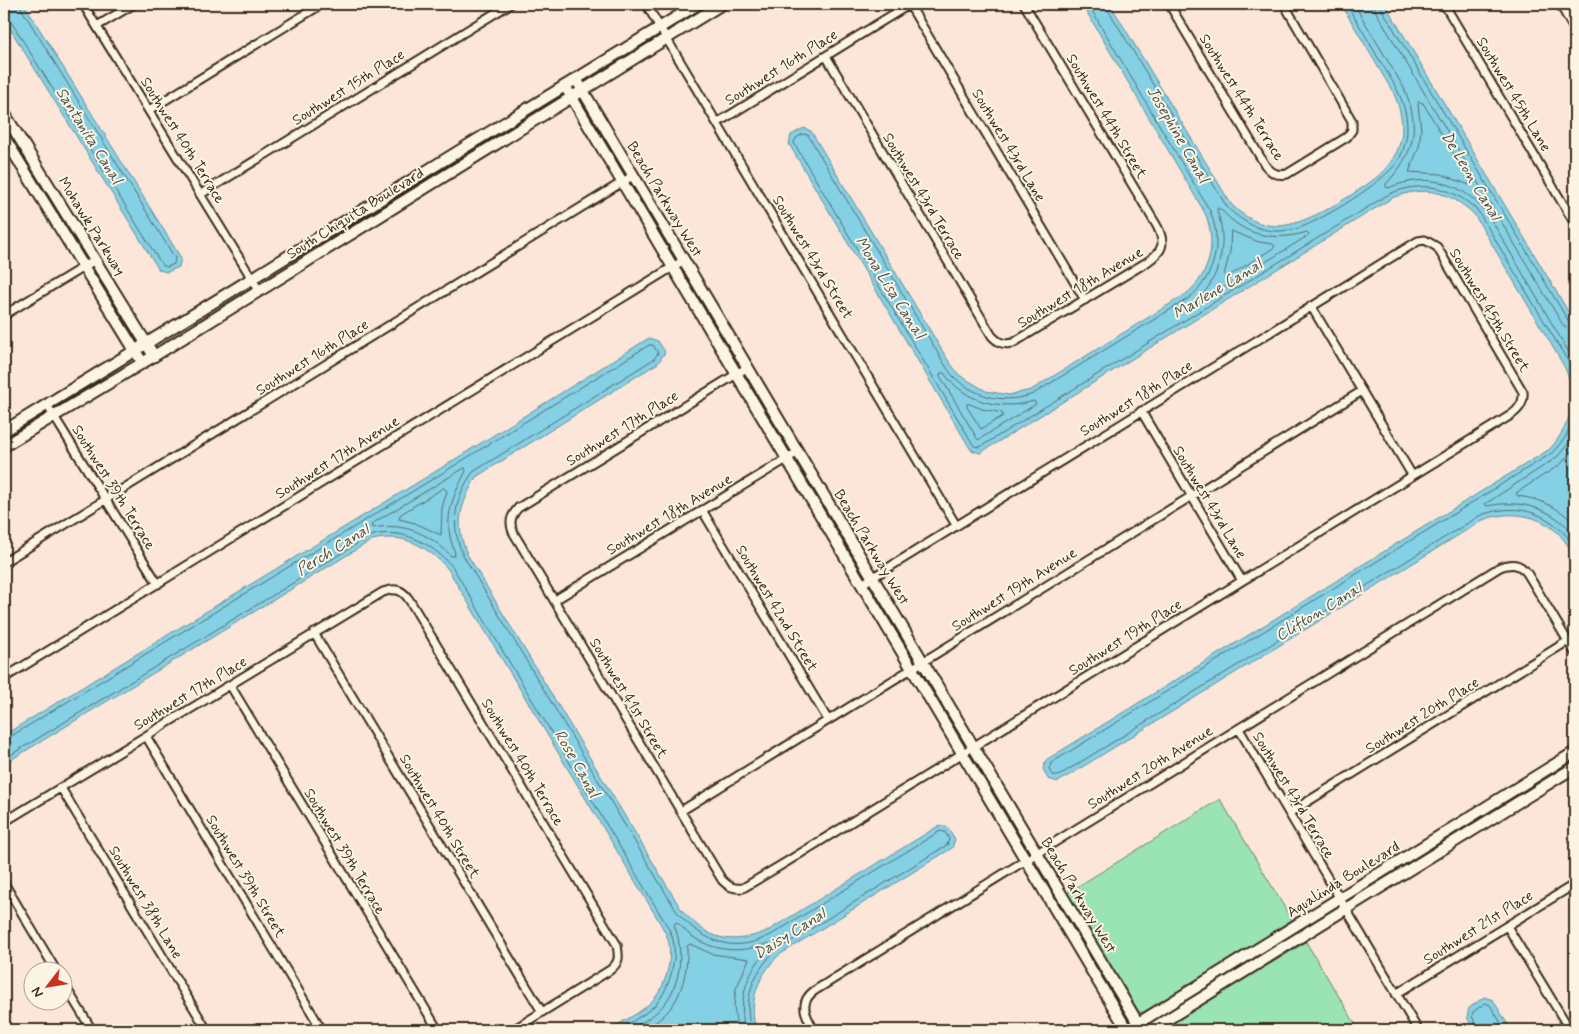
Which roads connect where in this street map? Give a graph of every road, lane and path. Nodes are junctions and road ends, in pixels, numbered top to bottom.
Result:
1 (83, 4) edge
2 (134, 4) edge
3 (322, 4) edge
4 (510, 4) edge
5 (646, 4) edge
6 (698, 4) edge
7 (722, 4) edge
8 (910, 4) edge
9 (1024, 4) edge
10 (1169, 4) edge
11 (1284, 4) edge
12 (1444, 4) edge
13 (1560, 4) edge
14 (97, 26) junction
15 (660, 27) junction
16 (1575, 31) edge
17 (667, 38) junction
18 (826, 56) junction
19 (576, 79) junction
20 (565, 86) junction
21 (582, 90) junction
22 (571, 97) junction
23 (149, 110) junction
24 (4, 112) edge
25 (717, 123) junction
26 (4, 137) edge
27 (634, 175) junction
28 (623, 182) junction
29 (200, 194) junction
30 (1575, 224) edge
31 (1426, 240) joint
32 (1163, 244) joint
33 (95, 260) junction
34 (684, 260) junction
35 (84, 267) junction
36 (673, 267) junction
37 (253, 278) junction
38 (260, 290) junction
39 (1085, 300) junction
40 (1311, 306) junction
41 (4, 315) edge
42 (146, 344) junction
43 (1005, 345) joint
44 (135, 351) junction
45 (154, 356) junction
46 (142, 362) junction
47 (748, 367) junction
48 (737, 373) junction
49 (1362, 391) junction
50 (1524, 399) joint
51 (47, 405) junction
52 (1141, 411) junction
53 (54, 416) junction
54 (4, 431) edge
55 (4, 446) edge
56 (798, 452) junction
57 (787, 458) junction
58 (1412, 475) junction
59 (1191, 497) junction
60 (105, 499) junction
61 (702, 510) junction
62 (512, 514) joint
63 (956, 525) junction
64 (4, 562) edge
65 (873, 577) junction
66 (1242, 581) junction
67 (158, 584) junction
68 (862, 584) junction
69 (392, 589) joint
70 (555, 600) junction
71 (314, 634) junction
72 (1568, 641) junction
73 (1575, 653) edge
74 (923, 662) junction
75 (912, 668) junction
76 (4, 678) edge
77 (230, 685) junction
78 (828, 720) junction
79 (1239, 728) junction
80 (146, 736) junction
81 (973, 746) junction
82 (1575, 752) edge
83 (962, 753) junction
84 (1575, 767) edge
85 (61, 788) junction
86 (681, 811) junction
87 (1289, 812) junction
88 (4, 822) edge
89 (1036, 853) junction
90 (1026, 860) junction
91 (4, 883) edge
92 (1575, 884) edge
93 (735, 889) joint
94 (1340, 898) junction
95 (1346, 909) junction
96 (1507, 926) junction
97 (51, 962) edge
98 (1396, 994) junction
99 (72, 997) edge
100 (542, 1012) junction
101 (1140, 1027) edge
102 (92, 1030) edge
103 (207, 1030) edge
104 (322, 1030) edge
105 (438, 1030) edge
106 (513, 1030) edge
107 (814, 1030) edge
108 (1127, 1030) edge
109 (1150, 1030) edge
110 (1418, 1030) edge
111 (1570, 1030) edge

1 - 14 street, Southwest 40th Terrace
2 - 14 street
3 - 23 street
4 - 29 street, Southwest 15th Place
5 - 15 street, Southwest 43rd Street
6 - 15 street, South Chiquita Boulevard
7 - 17 street, South Chiquita Boulevard
8 - 18 street, Southwest 16th Place
8 - 39 street, Southwest 43rd Lane
9 - 32 street, Southwest 44th Street
10 - 11 street, Southwest 44th Terrace
12 - 30 street, Southwest 45th Lane
13 - 16 street
14 - 23 street, Southwest 40th Terrace
15 - 17 street, Southwest 43rd Street
15 - 19 street, South Chiquita Boulevard
17 - 21 street, South Chiquita Boulevard
17 - 25 street, Southwest 43rd Street
18 - 25 street, Southwest 16th Place
18 - 43 street, Southwest 43rd Terrace
19 - 20 street, South Chiquita Boulevard
19 - 21 street, Beach Parkway West
20 - 22 street, Beach Parkway West
20 - 37 street, South Chiquita Boulevard
21 - 22 street, South Chiquita Boulevard
21 - 27 street, Beach Parkway West
22 - 28 street, Beach Parkway West
22 - 38 street, South Chiquita Boulevard
23 - 29 street, Southwest 40th Terrace
24 - 33 street, Mohawk Parkway
25 - 63 street, Southwest 43rd Street
26 - 35 street, Mohawk Parkway
27 - 28 street, Southwest 16th Place
27 - 34 street, Beach Parkway West
28 - 36 street, Beach Parkway West
28 - 60 street, Southwest 16th Place
29 - 37 street, Southwest 40th Terrace
31 - 40 street, Southwest 18th Place
31 - 50 street, Southwest 45th Street
32 - 39 street, Southwest 18th Avenue
33 - 35 street
33 - 42 street, Mohawk Parkway
34 - 36 street, Southwest 17th Avenue
34 - 47 street, Beach Parkway West
35 - 41 street
35 - 44 street, Mohawk Parkway
36 - 48 street, Beach Parkway West
36 - 67 street, Southwest 17th Avenue
37 - 38 street, Southwest 40th Terrace
37 - 42 street, South Chiquita Boulevard
38 - 45 street, South Chiquita Boulevard
39 - 43 street, Southwest 18th Avenue
40 - 49 street
40 - 52 street, Southwest 18th Place
42 - 44 street, South Chiquita Boulevard
42 - 45 street, Mohawk Parkway
44 - 46 street, Mohawk Parkway
44 - 51 street, South Chiquita Boulevard
45 - 46 street, South Chiquita Boulevard
46 - 53 street, South Chiquita Boulevard
47 - 48 street, Southwest 17th Place
47 - 56 street, Beach Parkway West
48 - 57 street, Beach Parkway West
48 - 62 street, Southwest 17th Place
49 - 58 street
49 - 59 street, Southwest 19th Avenue
50 - 58 street, Southwest 19th Place
51 - 53 street, Southwest 39th Terrace
51 - 54 street, South Chiquita Boulevard
52 - 59 street, Southwest 43rd Lane
52 - 63 street, Southwest 18th Place
53 - 55 street, South Chiquita Boulevard
53 - 60 street, Southwest 39th Terrace
56 - 57 street, Southwest 18th Avenue
56 - 65 street, Beach Parkway West
57 - 61 street, Southwest 18th Avenue
57 - 68 street, Beach Parkway West
58 - 66 street, Southwest 19th Place
59 - 66 street, Southwest 43rd Lane
59 - 74 street, Southwest 19th Avenue
60 - 64 street, Southwest 16th Place
60 - 67 street, Southwest 39th Terrace
61 - 70 street, Southwest 18th Avenue
61 - 78 street, Southwest 42nd Street
62 - 70 street, Southwest 41st Street
63 - 65 street, Southwest 18th Place
65 - 68 street, Southwest 18th Place
65 - 74 street, Beach Parkway West
66 - 81 street, Southwest 19th Place
67 - 76 street, Southwest 17th Avenue
68 - 75 street, Beach Parkway West
69 - 71 street, Southwest 17th Place
69 - 100 street, Southwest 40th Terrace
70 - 86 street, Southwest 41st Street
71 - 77 street, Southwest 17th Place
71 - 100 street, Southwest 40th Street
72 - 73 street
72 - 79 street, Southwest 20th Avenue
72 - 87 street, Southwest 20th Place
74 - 75 street, Southwest 19th Avenue
74 - 81 street, Beach Parkway West
75 - 78 street, Southwest 19th Avenue
75 - 83 street, Beach Parkway West
77 - 80 street, Southwest 17th Place
77 - 105 street, Southwest 39th Terrace
78 - 86 street, Southwest 19th Avenue
79 - 87 street, Southwest 43rd Terrace
79 - 89 street, Southwest 20th Avenue
80 - 85 street, Southwest 17th Place
80 - 104 street, Southwest 39th Street
81 - 83 street, Southwest 19th Place
81 - 89 street, Beach Parkway West
82 - 94 street, Agualinda Boulevard
83 - 90 street, Beach Parkway West
83 - 93 street, Southwest 19th Place
84 - 95 street, Agualinda Boulevard
85 - 88 street, Southwest 17th Place
85 - 103 street, Southwest 38th Lane
86 - 93 street, Southwest 41st Street
87 - 94 street, Southwest 43rd Terrace
89 - 90 street, Southwest 20th Avenue
89 - 101 street, Beach Parkway West
90 - 107 street, Southwest 20th Avenue
90 - 108 street, Beach Parkway West
91 - 97 street
92 - 96 street, Southwest 21st Place
94 - 95 street, Southwest 43rd Terrace
94 - 101 street, Agualinda Boulevard
95 - 98 street, Southwest 43rd Terrace
95 - 109 street, Agualinda Boulevard
96 - 98 street, Southwest 21st Place
96 - 111 street
98 - 110 street, Southwest 43rd Terrace
99 - 102 street
100 - 106 street
101 - 108 street, Agualinda Boulevard

